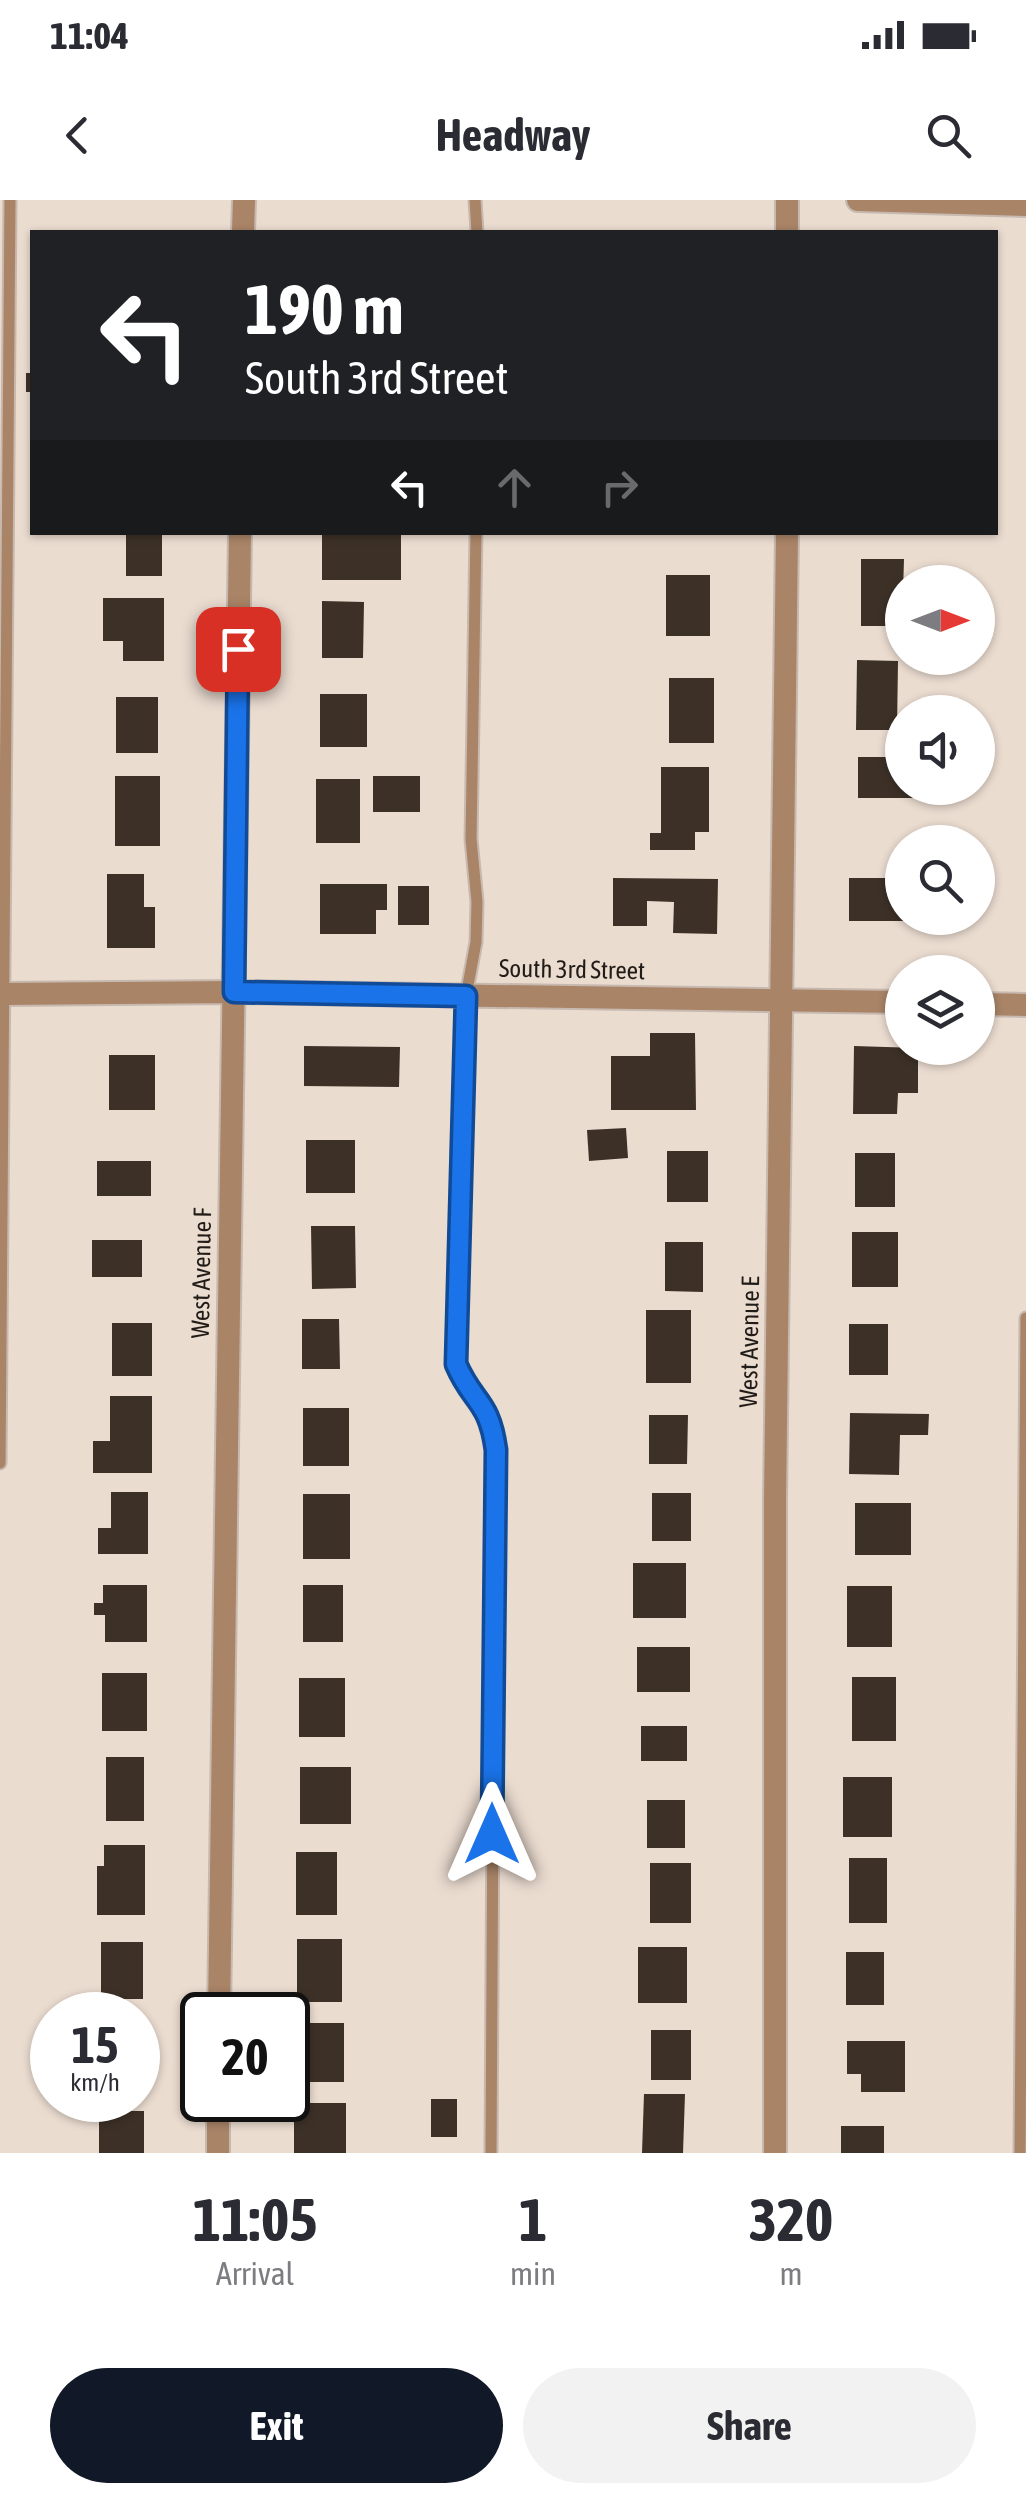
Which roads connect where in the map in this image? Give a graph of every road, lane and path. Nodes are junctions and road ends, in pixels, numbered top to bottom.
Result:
1 (10, 200) edge
2 (244, 200) edge
3 (475, 200) edge
4 (786, 200) edge
5 (858, 200) edge
6 (1026, 205) edge
7 (243, 230) edge
8 (476, 230) edge
9 (786, 230) edge
10 (240, 535) edge
11 (476, 535) edge
12 (787, 535) edge
13 (234, 992) junction
14 (3, 994) edge
15 (466, 996) junction
16 (779, 999) junction
17 (885, 1002) edge
18 (995, 1004) edge
19 (1026, 1005) edge
20 (1026, 1318) edge
21 (0, 1463) edge
22 (219, 1992) edge
23 (218, 2122) edge
24 (218, 2153) edge
25 (491, 2153) edge
26 (775, 2153) edge
27 (1020, 2153) edge

1 - 14 lane
2 - 7 street
3 - 8 lane
4 - 9 street
5 - 6 street
10 - 13 street, West Avenue F
11 - 15 lane
12 - 16 street, West Avenue E
13 - 14 street, South 3rd Street
13 - 15 street, South 3rd Street
13 - 22 street, West Avenue F
14 - 21 lane
15 - 16 street, South 3rd Street
15 - 25 lane
16 - 17 street, South 3rd Street
16 - 26 street, West Avenue E
18 - 19 street
20 - 27 lane
23 - 24 street

